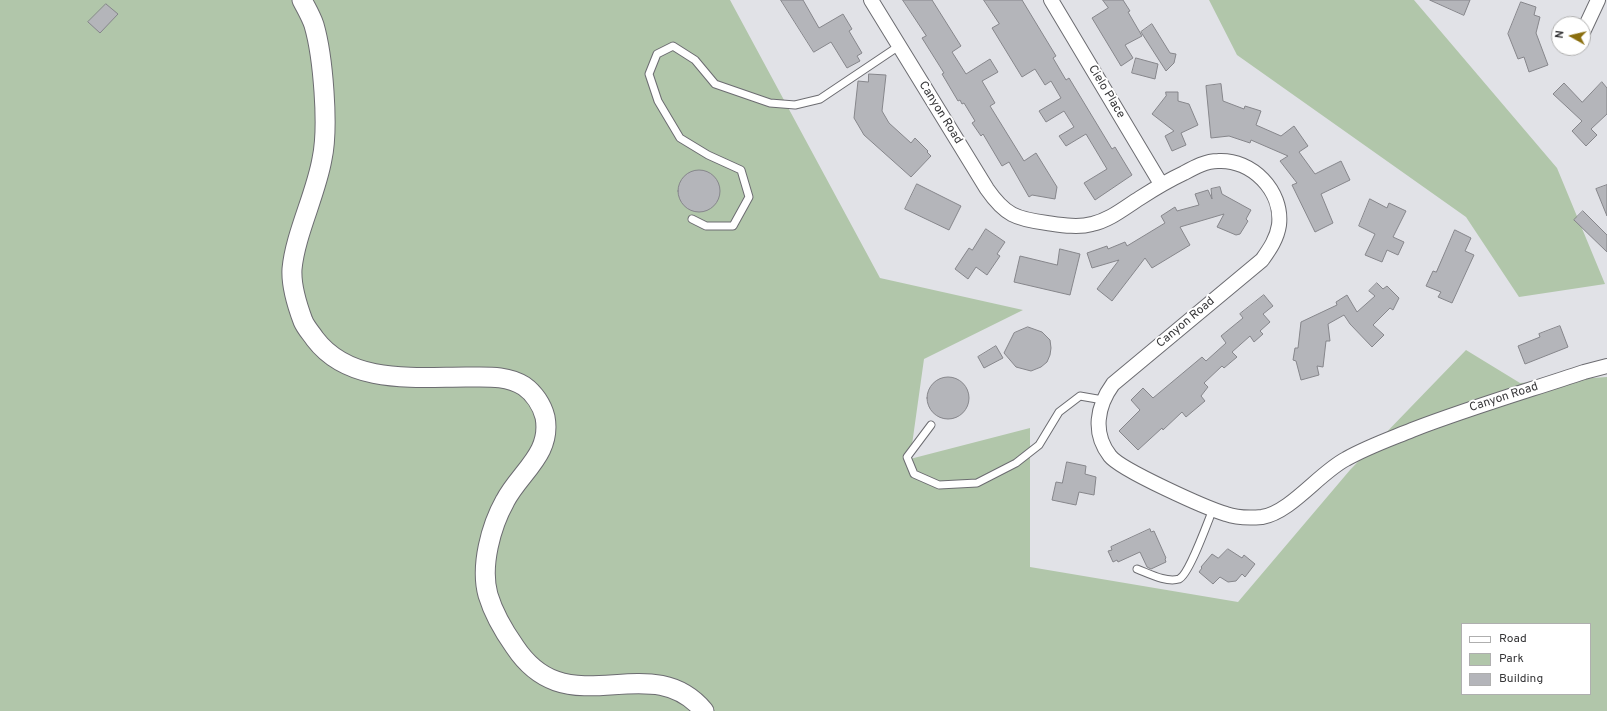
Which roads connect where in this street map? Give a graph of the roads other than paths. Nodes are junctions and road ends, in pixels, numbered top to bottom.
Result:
1 (302, 0) edge
2 (871, 0) edge
3 (1051, 0) edge
4 (1598, 0) edge
5 (1590, 16) edge
6 (899, 46) junction
7 (1161, 184) junction
8 (692, 219) dead end
9 (1607, 366) edge
10 (1102, 400) junction
11 (931, 425) dead end
12 (1213, 509) junction
13 (1137, 569) dead end
14 (704, 711) edge

1 - 14 street
2 - 6 street, Canyon Road
3 - 7 street, Cielo Place
4 - 5 street
6 - 7 street, Canyon Road
6 - 8 lane
7 - 10 street, Canyon Road
9 - 12 street, Canyon Road
10 - 11 lane
10 - 12 street, Canyon Road
12 - 13 lane

